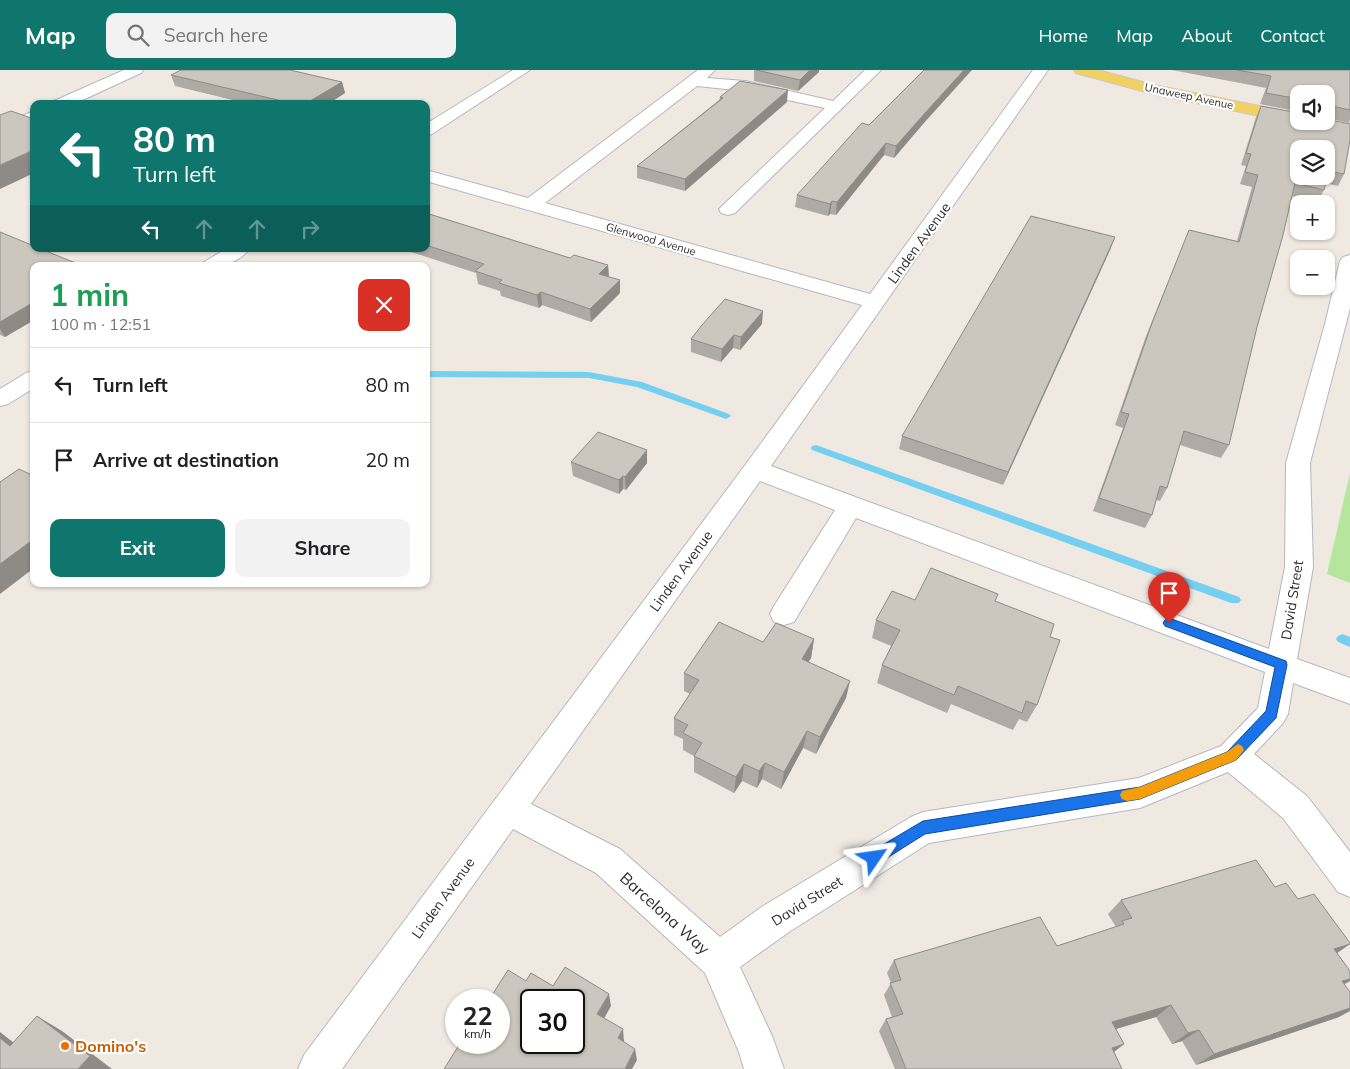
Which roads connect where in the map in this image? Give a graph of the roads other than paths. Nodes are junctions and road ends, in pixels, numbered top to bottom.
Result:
1 (136, 70) edge
2 (523, 70) edge
3 (708, 70) edge
4 (1041, 70) edge
5 (1080, 70) edge
6 (869, 71) edge
7 (694, 81) junction
8 (69, 100) edge
9 (836, 106) junction
10 (1290, 117) edge
11 (30, 118) edge
12 (430, 128) edge
13 (0, 131) edge
14 (430, 176) edge
15 (531, 205) junction
16 (728, 209) dead end
17 (234, 252) edge
18 (1350, 260) edge
19 (218, 262) edge
20 (876, 302) junction
21 (30, 380) edge
22 (0, 399) edge
23 (755, 470) junction
24 (851, 505) junction
25 (784, 614) dead end
26 (1281, 665) junction
27 (1350, 691) edge
28 (1232, 756) junction
29 (508, 809) junction
30 (1350, 880) edge
31 (718, 960) junction
32 (318, 1069) edge
33 (764, 1069) edge

1 - 8 street
2 - 12 street
3 - 7 street
4 - 20 street, Linden Avenue
5 - 10 main road, Unaweep Avenue
6 - 9 street
7 - 9 street
7 - 15 street
9 - 16 street
11 - 13 street
14 - 15 street, Glenwood Avenue
15 - 20 street, Glenwood Avenue
17 - 19 street
18 - 26 street, David Street
20 - 23 street, Linden Avenue
21 - 22 street
23 - 24 street
23 - 29 street, Linden Avenue
24 - 25 street
24 - 26 street
26 - 27 street
26 - 28 street, David Street
28 - 30 street
28 - 31 street, David Street
29 - 31 street, Barcelona Way
29 - 32 street, Linden Avenue
31 - 33 street, Barcelona Way

